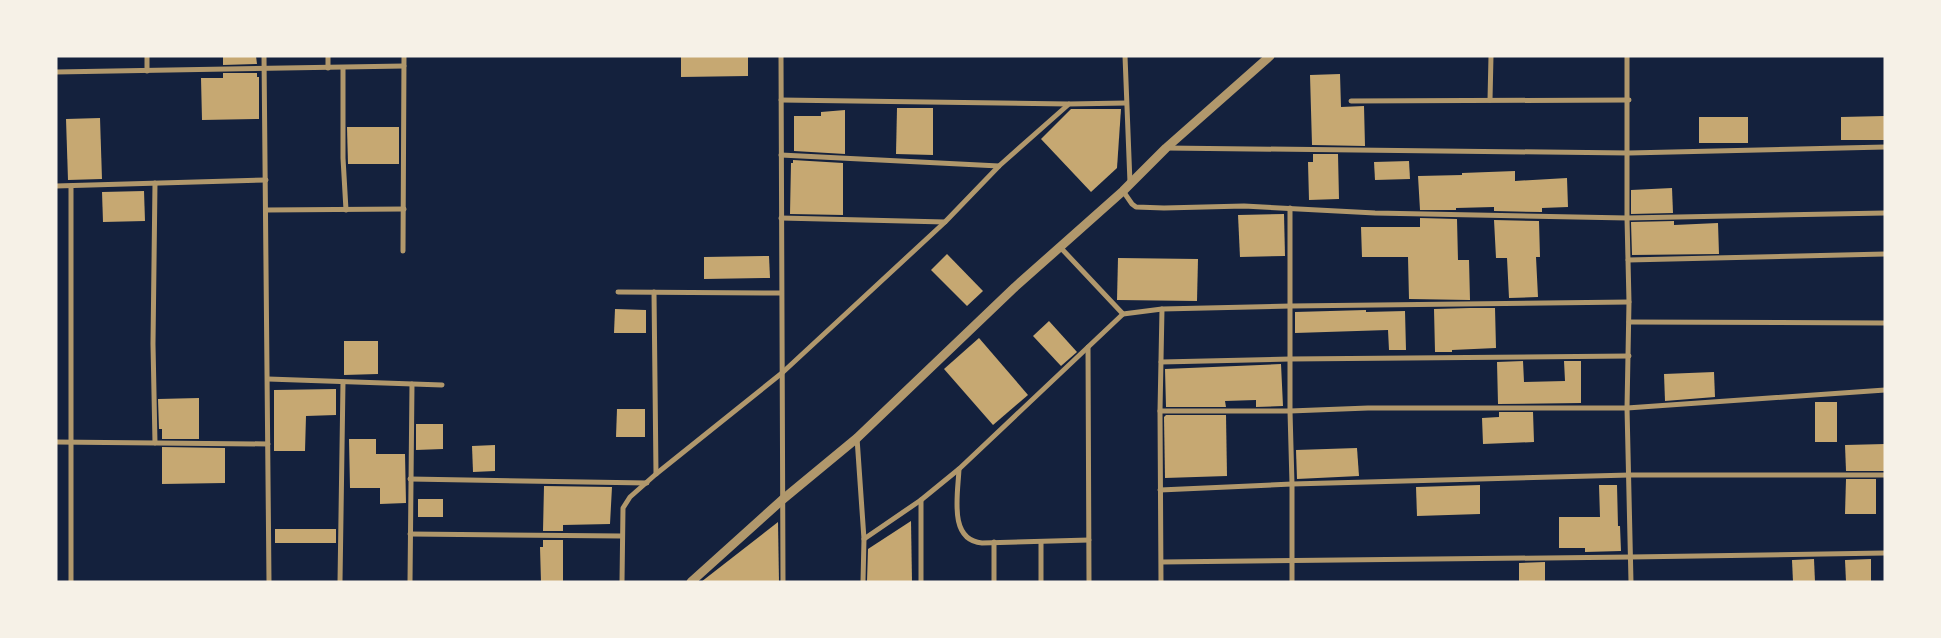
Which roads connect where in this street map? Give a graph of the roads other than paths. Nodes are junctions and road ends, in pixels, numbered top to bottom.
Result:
1 (147, 56) edge
2 (264, 56) edge
3 (328, 56) edge
4 (404, 56) edge
5 (781, 56) edge
6 (1125, 56) edge
7 (1270, 56) edge
8 (1491, 56) edge
9 (1627, 56) edge
10 (404, 66) junction
11 (328, 68) junction
12 (343, 68) junction
13 (264, 70) junction
14 (147, 71) junction
15 (56, 72) edge
16 (781, 100) junction
17 (1490, 100) junction
18 (1628, 100) junction
19 (1351, 101) dead end
20 (1126, 103) junction
21 (1069, 104) junction
22 (1885, 147) edge
23 (1166, 148) junction
24 (1628, 153) junction
25 (781, 155) junction
26 (999, 166) junction
27 (266, 180) junction
28 (155, 183) junction
29 (56, 186) edge
30 (71, 186) junction
31 (1126, 188) junction
32 (1290, 208) junction
33 (404, 209) junction
34 (267, 210) junction
35 (346, 210) junction
36 (1885, 213) edge
37 (781, 218) junction
38 (1627, 218) junction
39 (945, 222) junction
40 (1060, 247) junction
41 (403, 251) dead end
42 (1885, 254) edge
43 (1628, 260) junction
44 (618, 292) dead end
45 (654, 292) junction
46 (782, 293) junction
47 (1629, 302) junction
48 (1291, 306) junction
49 (1162, 309) junction
50 (1124, 314) junction
51 (1629, 322) junction
52 (1885, 323) edge
53 (1088, 347) junction
54 (1629, 356) junction
55 (1290, 358) junction
56 (1161, 362) junction
57 (782, 374) junction
58 (268, 379) junction
59 (343, 382) junction
60 (412, 384) junction
61 (442, 385) dead end
62 (1885, 390) edge
63 (1627, 408) junction
64 (1160, 411) junction
65 (1290, 411) junction
66 (857, 438) junction
67 (56, 442) edge
68 (71, 442) junction
69 (155, 443) junction
70 (268, 444) junction
71 (959, 469) junction
72 (656, 474) junction
73 (1885, 475) edge
74 (1630, 476) junction
75 (410, 479) junction
76 (647, 483) junction
77 (1292, 484) junction
78 (1160, 490) junction
79 (782, 500) junction
80 (921, 500) junction
81 (410, 534) junction
82 (621, 536) junction
83 (864, 539) junction
84 (1089, 540) junction
85 (994, 542) junction
86 (1041, 542) junction
87 (1885, 553) edge
88 (1631, 558) junction
89 (1162, 562) junction
90 (1292, 562) junction
91 (700, 578) edge
92 (71, 582) edge
93 (269, 582) edge
94 (340, 582) edge
95 (410, 582) edge
96 (622, 582) edge
97 (691, 582) edge
98 (784, 582) edge
99 (864, 582) edge
100 (921, 582) edge
101 (994, 582) edge
102 (1041, 582) edge
103 (1089, 582) edge
104 (1161, 582) edge
105 (1292, 582) edge
106 (1631, 582) edge

1 - 14 street
2 - 13 street
3 - 11 street
4 - 10 street
5 - 16 street
6 - 20 street
7 - 23 street
8 - 17 street
9 - 18 street
10 - 12 street
10 - 33 street
11 - 12 street
11 - 13 street
12 - 35 street
13 - 14 street
13 - 27 street
14 - 15 street
16 - 21 street
16 - 25 street
17 - 18 street
17 - 19 street
18 - 24 street
20 - 21 street
20 - 31 street
21 - 26 street
22 - 24 street
23 - 24 street
23 - 31 street
24 - 38 street
25 - 26 street
25 - 37 street
26 - 39 street
27 - 28 street
27 - 34 street
28 - 30 street
28 - 69 street
29 - 30 street
30 - 68 street
31 - 32 street
31 - 40 street
32 - 38 street
32 - 48 street
33 - 35 street
33 - 41 street
34 - 35 street
34 - 58 street
36 - 38 street
37 - 39 street
37 - 46 street
38 - 43 street
39 - 57 street
40 - 50 street
40 - 66 street
42 - 43 street
43 - 47 street
44 - 45 street
45 - 46 street
45 - 72 street
46 - 57 street
47 - 48 street
47 - 51 street
48 - 49 street
48 - 55 street
49 - 50 street
49 - 56 street
50 - 53 street
51 - 52 street
51 - 54 street
53 - 71 street
53 - 84 street
54 - 55 street
54 - 63 street
55 - 56 street
55 - 65 street
56 - 64 street
57 - 72 street
57 - 79 street
58 - 59 street
58 - 70 street
59 - 60 street
59 - 94 street
60 - 61 street
60 - 75 street
62 - 63 street
63 - 65 street
63 - 74 street
64 - 65 street
64 - 78 street
65 - 77 street
66 - 79 street
66 - 83 street
67 - 68 street
68 - 69 street
68 - 92 street
69 - 70 street
70 - 93 street
71 - 80 street
71 - 85 street
72 - 76 street
73 - 74 street
74 - 77 street
74 - 88 street
75 - 76 street
75 - 81 street
76 - 82 street
77 - 78 street
77 - 90 street
78 - 89 street
79 - 91 street
79 - 98 street
80 - 83 street
80 - 100 street
81 - 82 street
81 - 95 street
82 - 96 street
83 - 99 street
84 - 86 street
84 - 103 street
85 - 86 street
85 - 101 street
86 - 102 street
87 - 88 street
88 - 90 street
88 - 106 street
89 - 90 street
89 - 104 street
90 - 105 street
91 - 97 street

